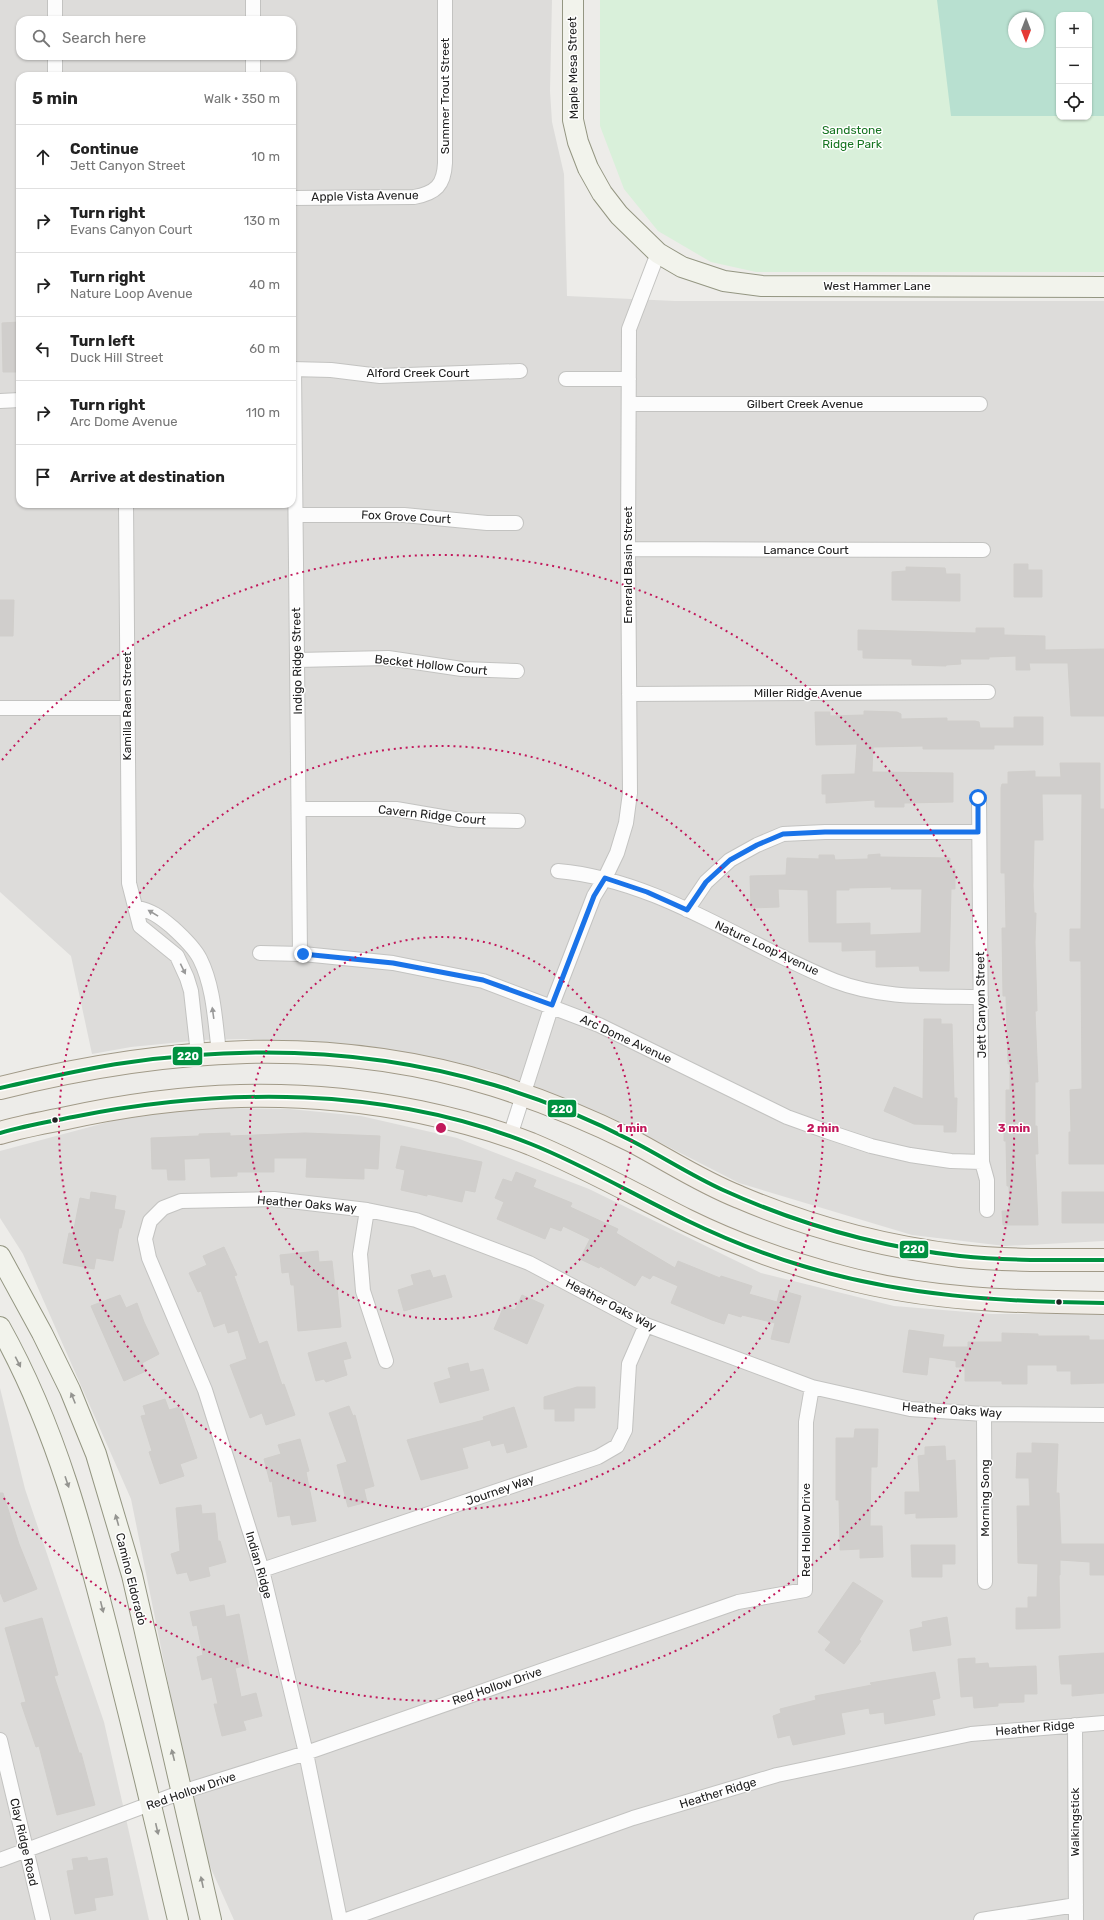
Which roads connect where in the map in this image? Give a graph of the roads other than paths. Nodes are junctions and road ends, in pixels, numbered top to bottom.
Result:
1 (55, 0) edge
2 (253, 0) edge
3 (445, 0) edge
4 (573, 0) edge
5 (55, 16) edge
6 (253, 16) edge
7 (55, 60) edge
8 (253, 60) edge
9 (55, 72) edge
10 (253, 72) edge
11 (436, 188) joint
12 (296, 198) edge
13 (658, 253) junction
14 (1104, 287) edge
15 (296, 369) edge
16 (520, 371) dead end
17 (566, 379) dead end
18 (629, 379) junction
19 (16, 400) edge
20 (0, 401) edge
21 (629, 404) junction
22 (980, 404) dead end
23 (126, 508) edge
24 (296, 508) edge
25 (296, 515) junction
26 (516, 523) dead end
27 (628, 549) junction
28 (984, 550) dead end
29 (298, 660) junction
30 (517, 671) dead end
31 (988, 692) dead end
32 (629, 694) junction
33 (0, 708) edge
34 (127, 708) junction
35 (978, 798) dead end
36 (298, 809) junction
37 (518, 821) dead end
38 (978, 832) junction
39 (558, 871) dead end
40 (605, 878) junction
41 (135, 907) junction
42 (687, 910) junction
43 (260, 953) dead end
44 (300, 954) junction
45 (981, 997) junction
46 (552, 1005) junction
47 (209, 1053) junction
48 (0, 1088) edge
49 (523, 1095) junction
50 (0, 1133) edge
51 (510, 1136) junction
52 (982, 1162) junction
53 (367, 1210) junction
54 (987, 1210) dead end
55 (150, 1222) joint
56 (0, 1256) edge
57 (1104, 1260) edge
58 (1104, 1303) edge
59 (646, 1325) junction
60 (0, 1327) edge
61 (386, 1361) dead end
62 (812, 1387) junction
63 (984, 1414) junction
64 (1104, 1415) edge
65 (262, 1570) junction
66 (985, 1582) dead end
67 (1104, 1723) edge
68 (1075, 1725) junction
69 (0, 1740) edge
70 (306, 1753) junction
71 (182, 1792) junction
72 (151, 1804) junction
73 (25, 1850) junction
74 (0, 1860) edge
75 (1076, 1905) junction
76 (43, 1920) edge
77 (178, 1920) edge
78 (211, 1920) edge
79 (340, 1920) edge
80 (346, 1920) edge
81 (981, 1920) edge
82 (1076, 1920) edge

1 - 5 street
2 - 6 street
3 - 11 street, Summer Trout Street
4 - 13 main road, Maple Mesa Street
7 - 9 street
8 - 10 street
11 - 12 street, Apple Vista Avenue
13 - 14 main road, West Hammer Lane
13 - 18 street, Emerald Basin Street
15 - 16 street, Alford Creek Court
17 - 18 street
18 - 21 street, Emerald Basin Street
19 - 20 street
21 - 22 street, Gilbert Creek Avenue
21 - 27 street, Emerald Basin Street
23 - 34 street, Kamilla Raen Street
24 - 25 street, Indigo Ridge Street
25 - 26 street, Fox Grove Court
25 - 29 street, Indigo Ridge Street
27 - 28 street, Lamance Court
27 - 32 street, Emerald Basin Street
29 - 30 street, Becket Hollow Court
29 - 36 street, Indigo Ridge Street
31 - 32 street, Miller Ridge Avenue
32 - 40 street, Emerald Basin Street
33 - 34 street
34 - 41 street, Kamilla Raen Street
35 - 38 street, Jett Canyon Street
36 - 37 street, Cavern Ridge Court
36 - 44 street, Indigo Ridge Street
38 - 42 street
38 - 45 street, Jett Canyon Street
39 - 40 street, Nature Loop Avenue
40 - 42 street, Nature Loop Avenue
40 - 46 street, Emerald Basin Street
41 -> 47 street, Kamilla Raen Street
47 -> 41 street
42 - 45 street, Nature Loop Avenue
43 - 44 street, Arc Dome Avenue
44 - 46 street, Arc Dome Avenue
45 - 52 street, Jett Canyon Street
46 - 49 street, Emerald Basin Street
46 - 52 street, Arc Dome Avenue
47 - 48 main road
47 - 49 main road
49 - 51 street, Emerald Basin Street
49 - 57 main road
50 - 51 main road
51 - 58 main road
52 - 54 street, Jett Canyon Street
53 - 55 street, Heather Oaks Way
53 - 59 street, Heather Oaks Way
53 - 61 street
55 - 65 street, Indian Ridge
71 -> 56 main road, Camino Eldorado
59 - 62 street, Heather Oaks Way
59 - 65 street, Journey Way
60 -> 72 main road
62 - 63 street, Heather Oaks Way
62 - 70 street, Red Hollow Drive
63 - 64 street, Heather Oaks Way
63 - 66 street, Morning Song
65 - 70 street, Indian Ridge
67 - 68 street, Heather Ridge
68 - 75 street, Walkingstick
68 - 80 street, Heather Ridge
69 - 73 street, Clay Ridge Road
70 - 71 street, Red Hollow Drive
70 - 79 street, Indian Ridge
71 - 72 street, Red Hollow Drive
78 -> 71 main road, Camino Eldorado
72 - 73 street, Red Hollow Drive
72 -> 77 main road
73 - 74 street, Red Hollow Drive
73 - 76 street, Clay Ridge Road
75 - 81 street
75 - 82 street, Walkingstick

